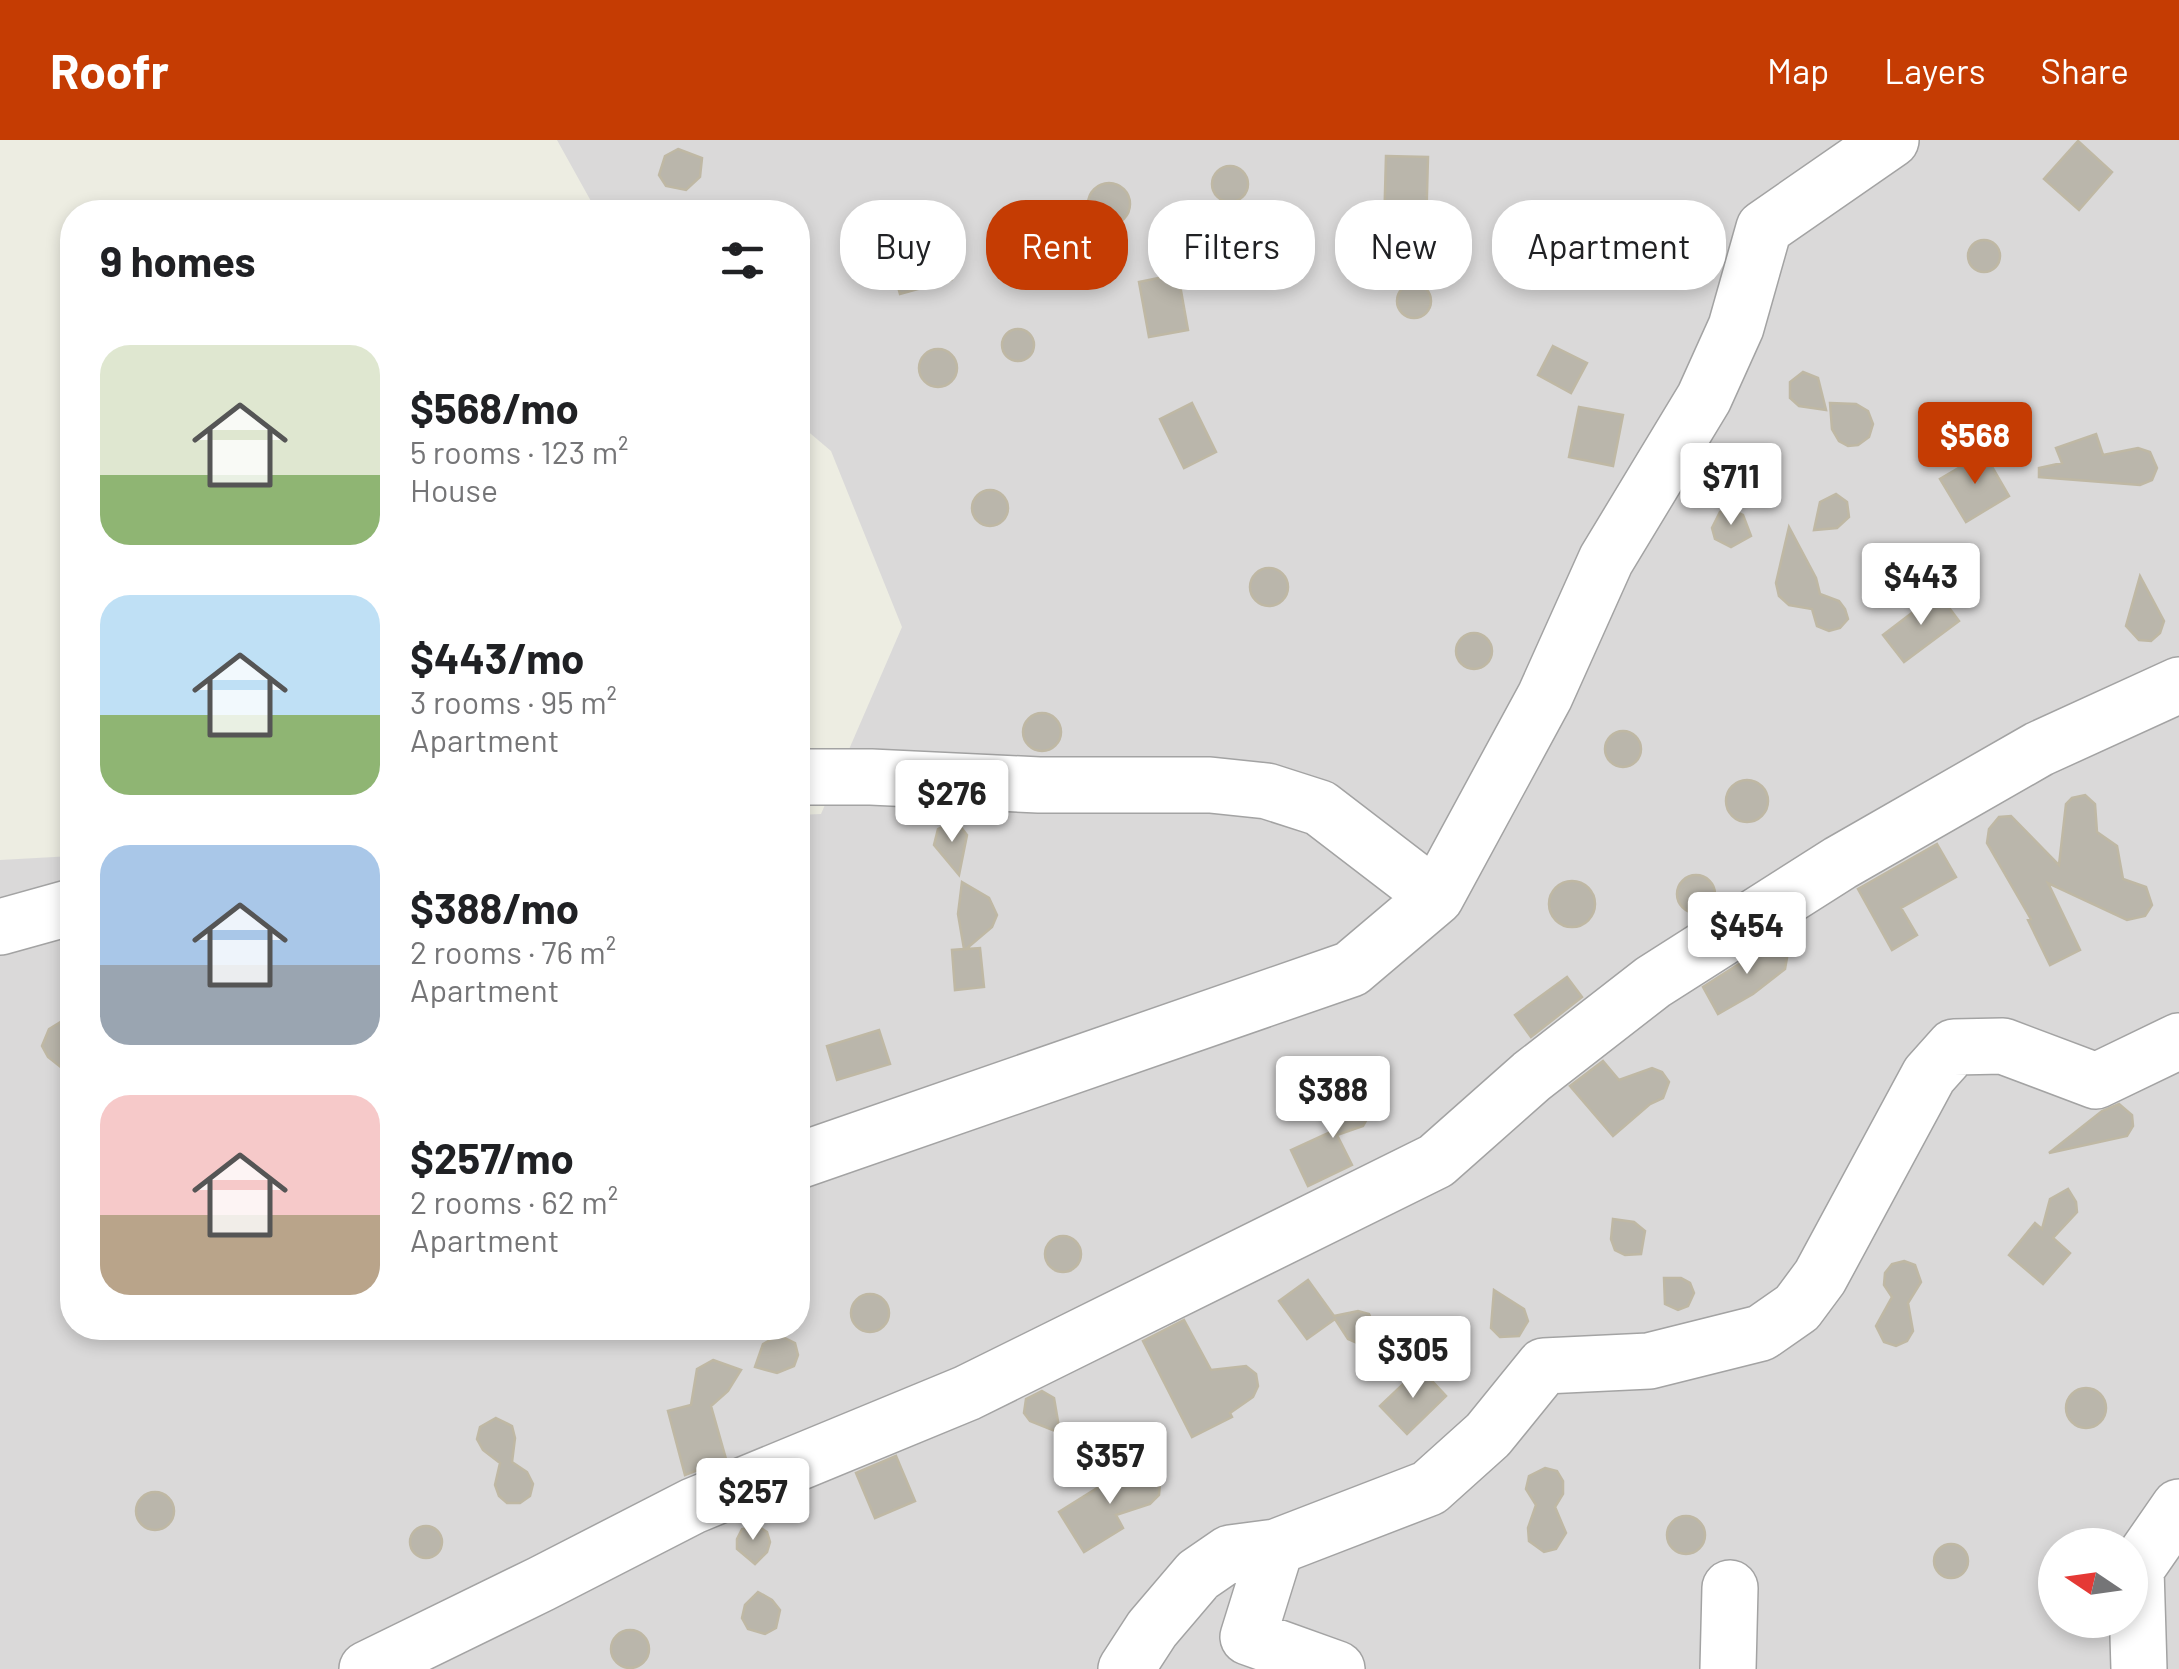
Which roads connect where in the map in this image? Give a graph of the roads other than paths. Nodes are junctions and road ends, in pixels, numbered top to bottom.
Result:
1 (1891, 140) edge
2 (2179, 685) edge
3 (810, 777) edge
4 (1436, 897) junction
5 (60, 911) edge
6 (0, 927) edge
7 (2179, 1041) edge
8 (810, 1156) edge
9 (2179, 1507) edge
10 (1276, 1547) junction
11 (1730, 1588) dead end
12 (1236, 1653) edge
13 (367, 1669) edge
14 (1126, 1669) edge
15 (1337, 1669) edge
16 (1728, 1669) edge
17 (2139, 1669) edge

1 - 4 street
2 - 13 street
3 - 4 street
4 - 8 street
5 - 6 street
7 - 10 street
9 - 17 street
10 - 12 street
10 - 14 street
11 - 16 street
12 - 15 street

